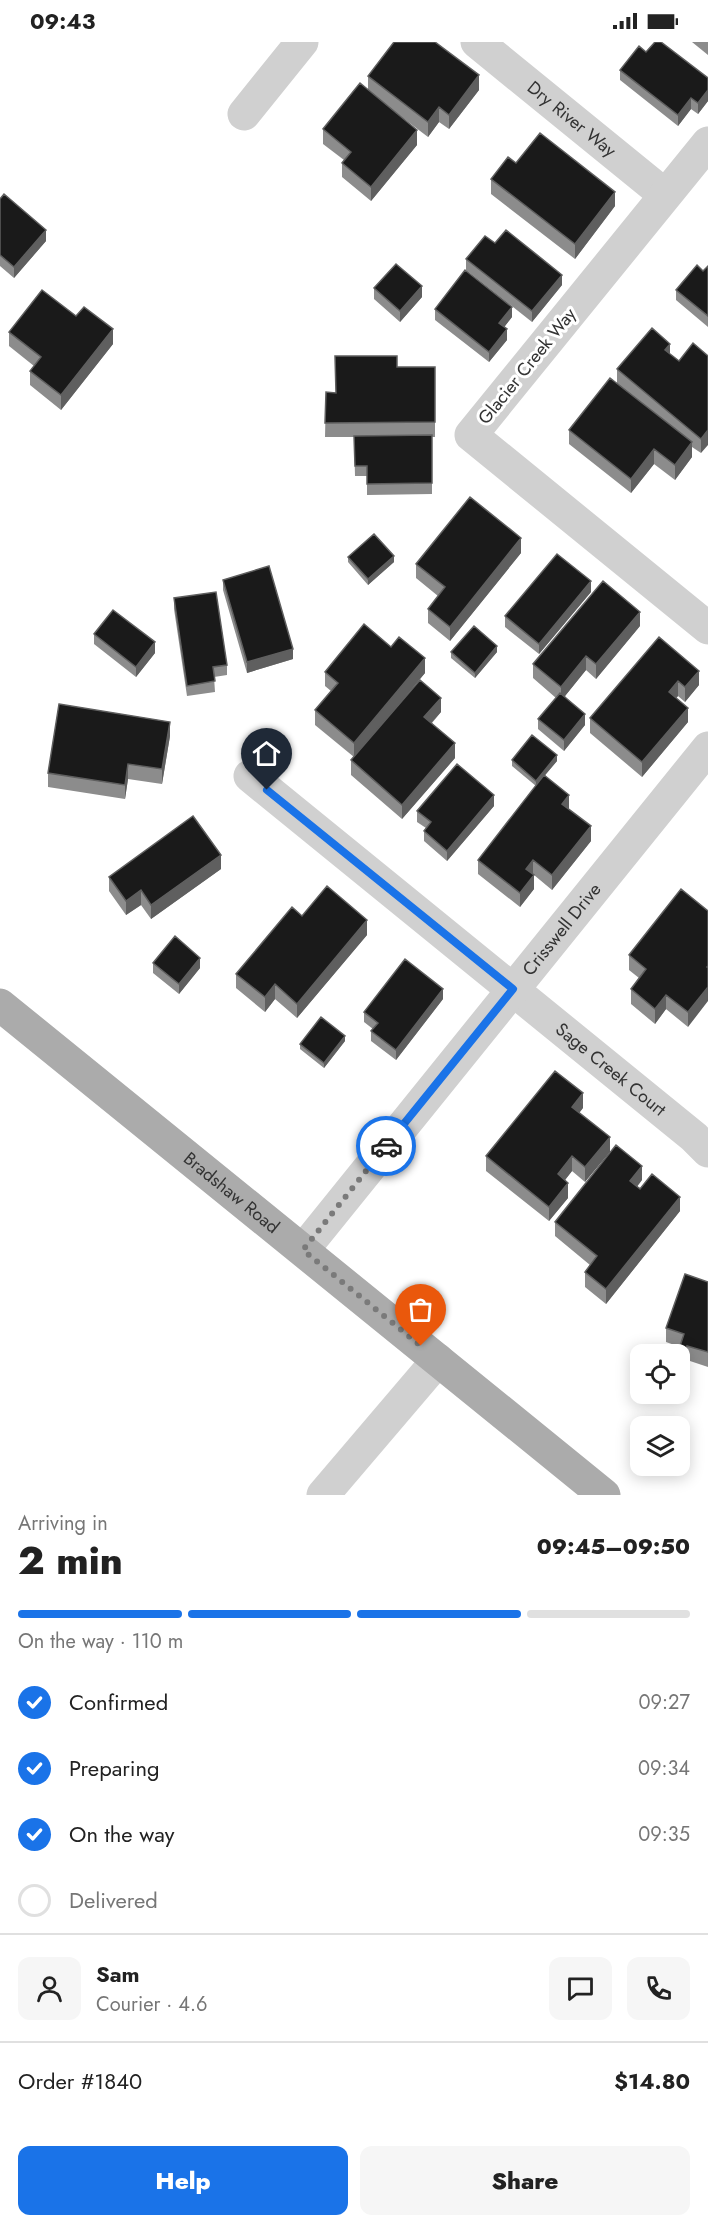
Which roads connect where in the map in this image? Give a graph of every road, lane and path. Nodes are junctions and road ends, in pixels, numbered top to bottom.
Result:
1 (302, 42) edge
2 (477, 42) edge
3 (244, 114) dead end
4 (708, 143) edge
5 (666, 195) junction
6 (708, 628) edge
7 (708, 748) edge
8 (250, 776) dead end
9 (513, 989) junction
10 (0, 1005) edge
11 (708, 1151) edge
12 (303, 1250) junction
13 (438, 1360) junction
14 (323, 1495) edge
15 (604, 1495) edge

1 - 3 street
2 - 5 street, Dry River Way
4 - 5 street, Glacier Creek Way
5 - 6 street, Glacier Creek Way
7 - 9 street, Crisswell Drive
8 - 9 street, Sage Creek Court
9 - 11 street, Sage Creek Court
9 - 12 street, Crisswell Drive
10 - 12 main road, Bradshaw Road
12 - 13 main road, Bradshaw Road
13 - 14 street
13 - 15 main road, Bradshaw Road

